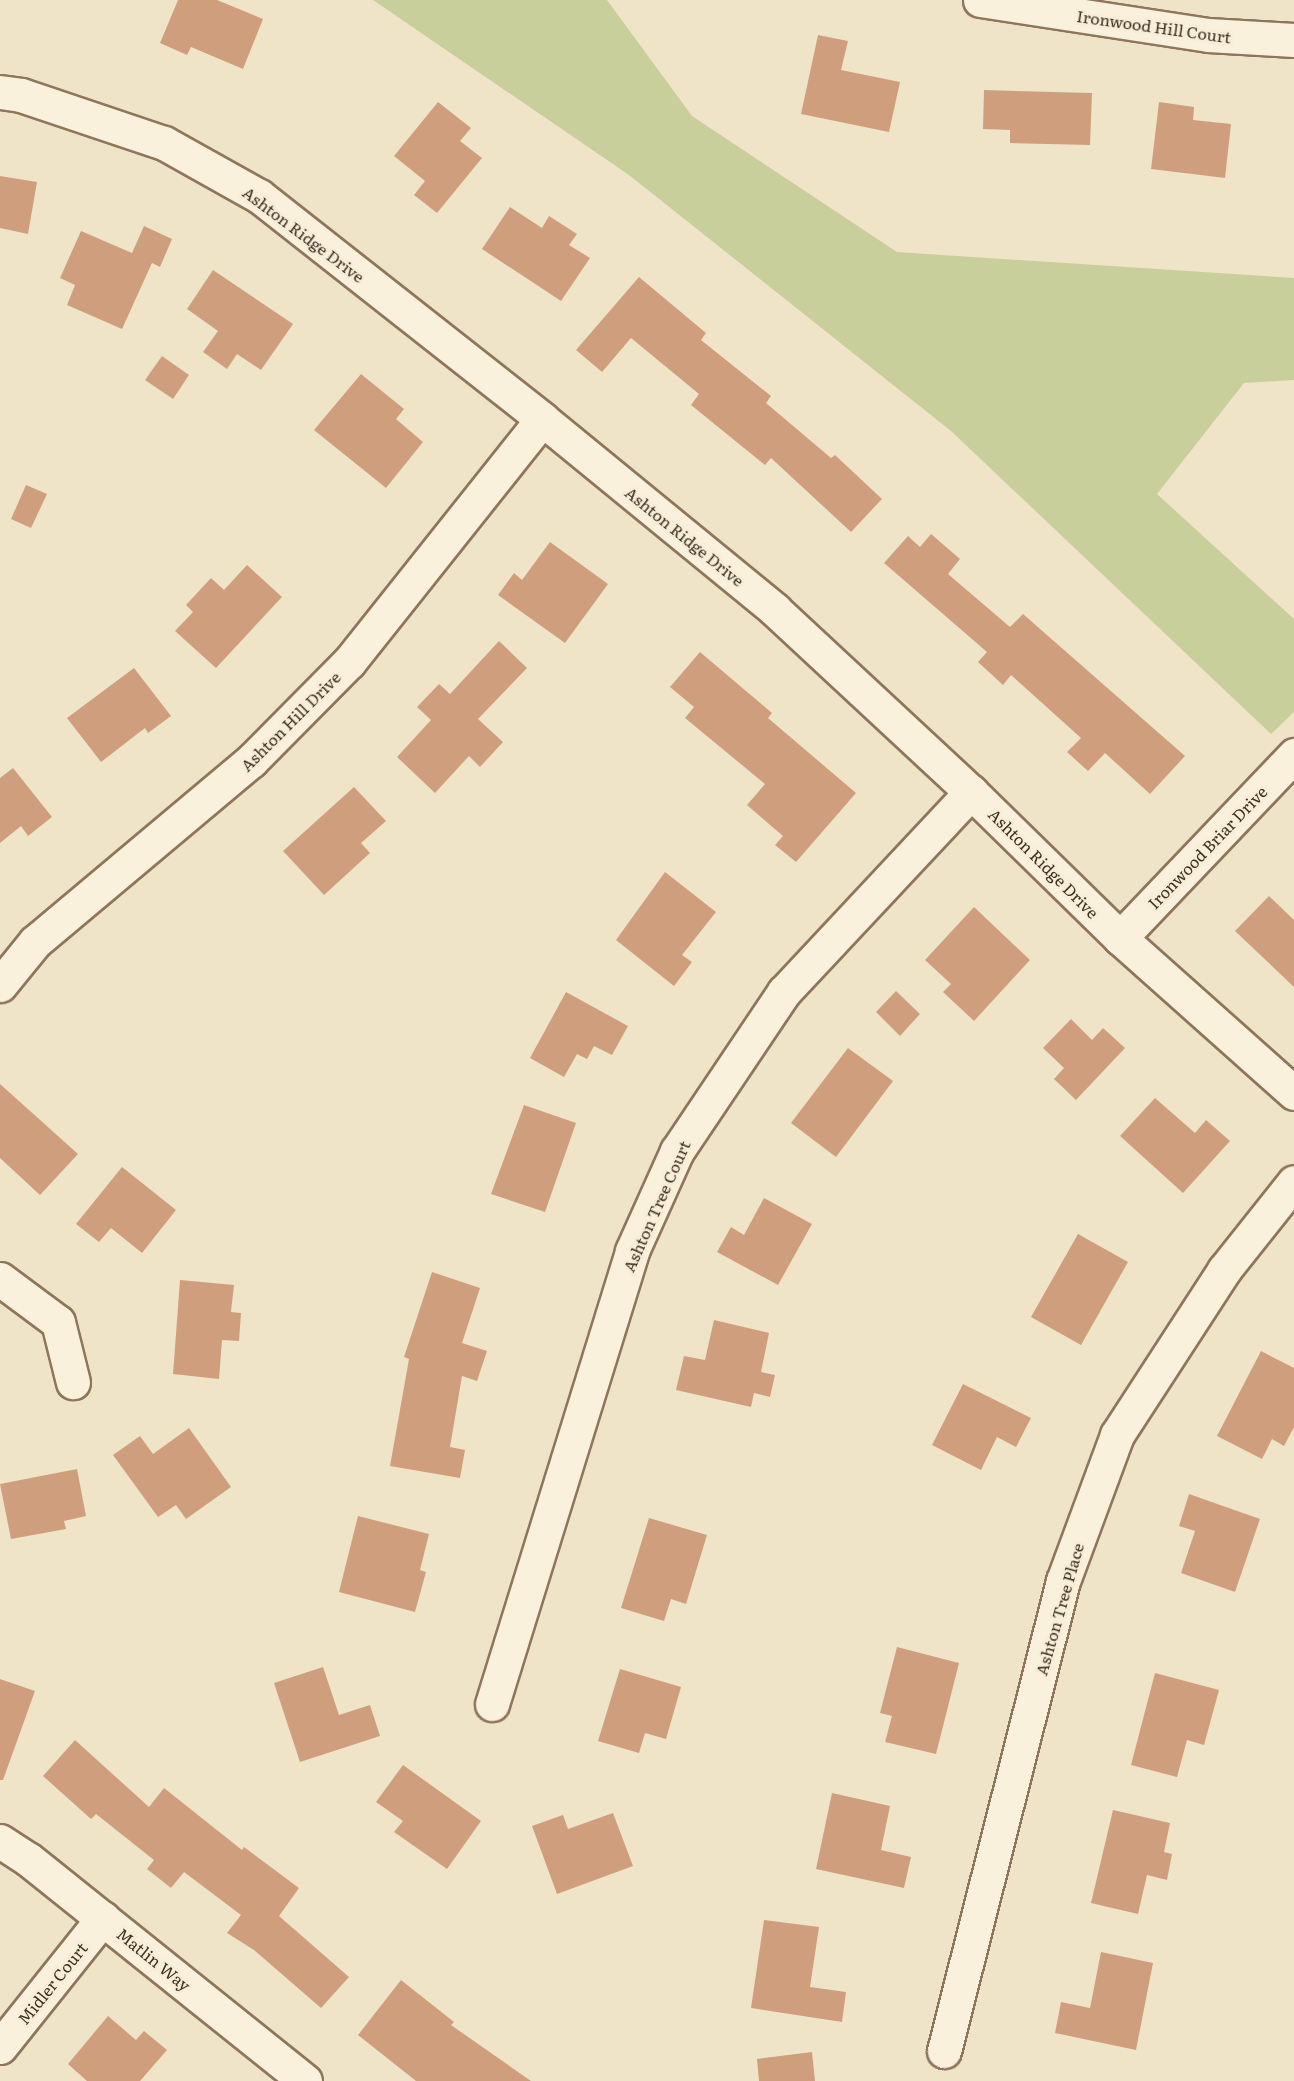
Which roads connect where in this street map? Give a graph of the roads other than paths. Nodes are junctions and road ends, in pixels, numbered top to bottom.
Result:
1 (980, 0) edge
2 (1294, 40) edge
3 (0, 92) edge
4 (542, 418) junction
5 (1294, 755) edge
6 (971, 792) junction
7 (1120, 938) junction
8 (0, 985) edge
9 (1294, 1093) edge
10 (1294, 1182) edge
11 (0, 1279) edge
12 (73, 1382) dead end
13 (492, 1704) dead end
14 (0, 1841) edge
15 (103, 1918) junction
16 (0, 2047) edge
17 (944, 2051) dead end
18 (305, 2081) edge

1 - 2 street, Ironwood Hill Court
3 - 4 street, Ashton Ridge Drive
4 - 6 street, Ashton Ridge Drive
4 - 8 street, Ashton Hill Drive
5 - 7 street, Ironwood Briar Drive
6 - 7 street, Ashton Ridge Drive
6 - 13 street, Ashton Tree Court
7 - 9 street, Ashton Ridge Drive
10 - 17 street, Ashton Tree Place
11 - 12 street
14 - 15 street, Matlin Way
15 - 16 street, Midler Court
15 - 18 street, Matlin Way

